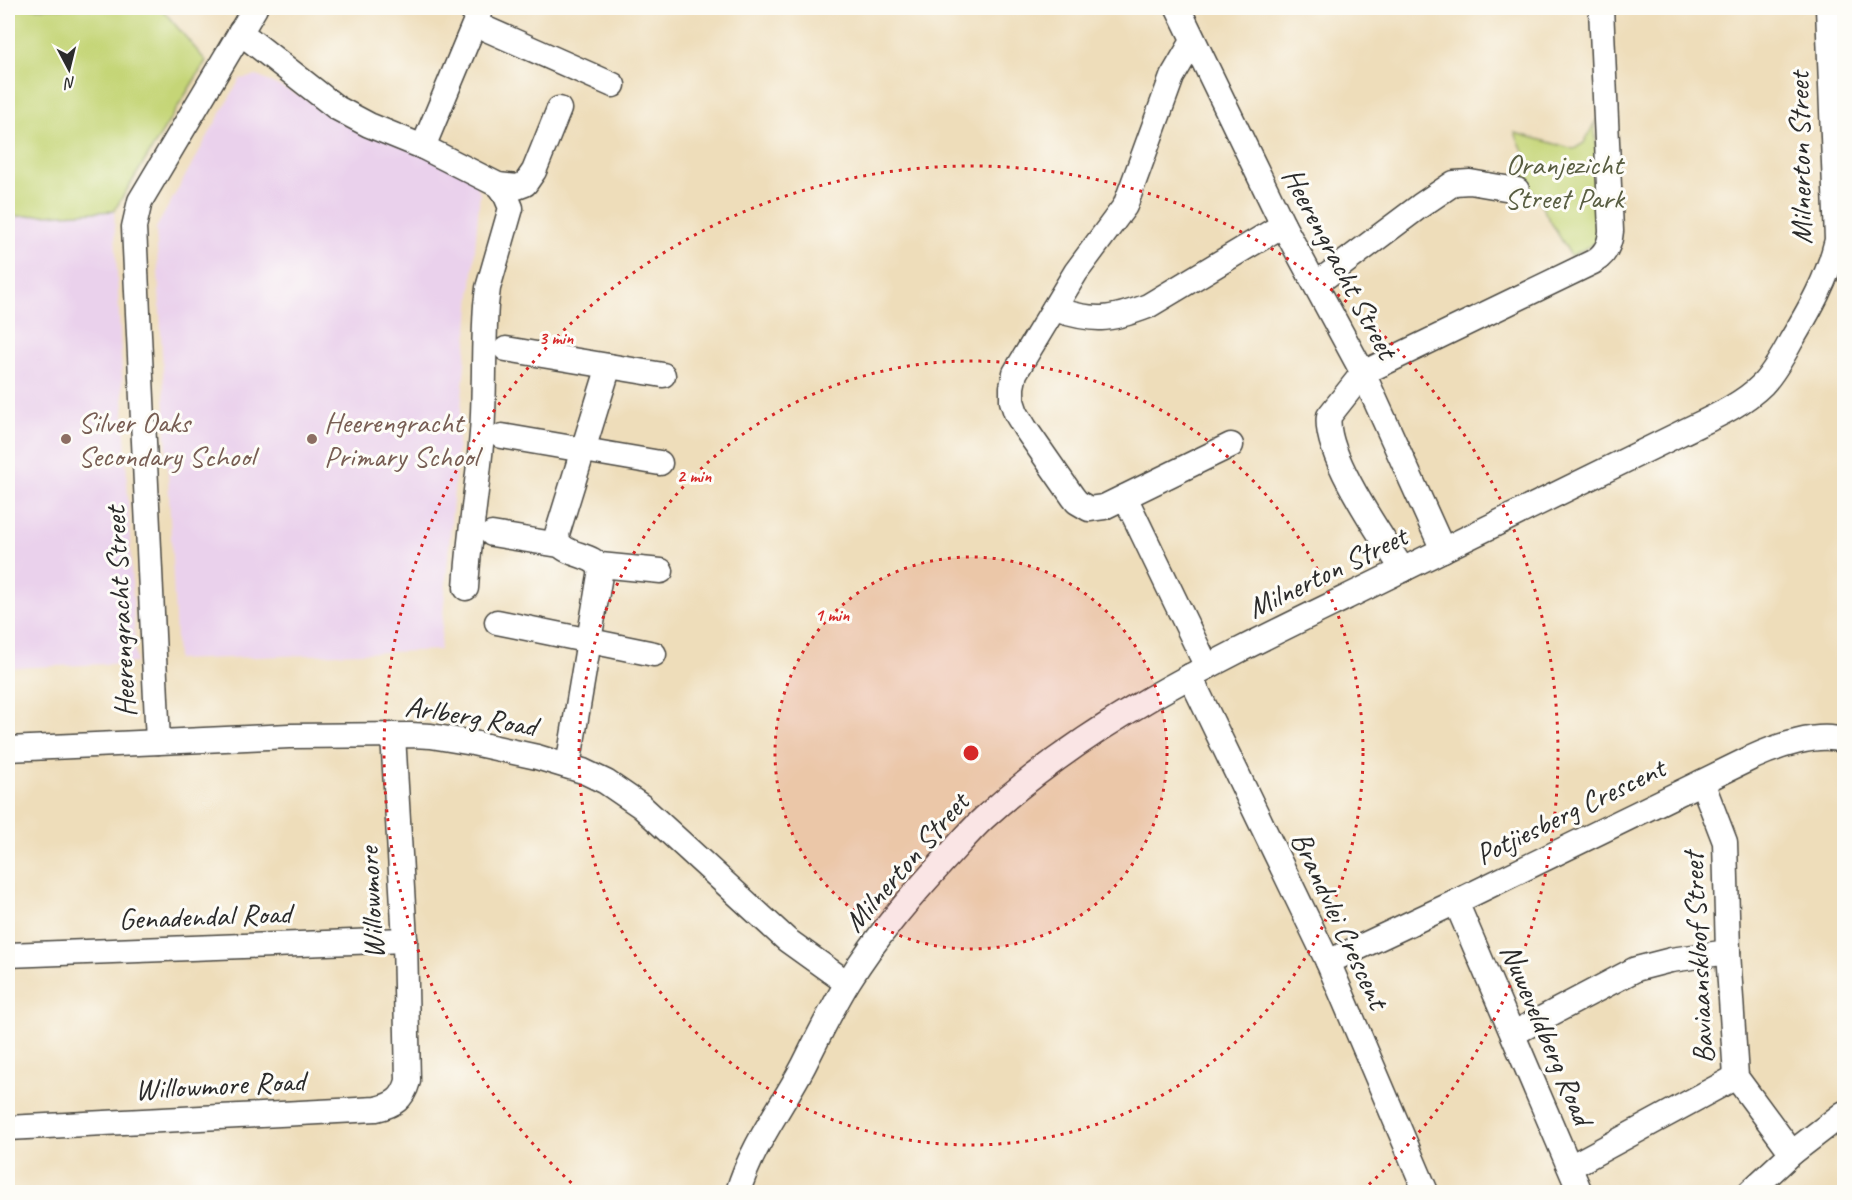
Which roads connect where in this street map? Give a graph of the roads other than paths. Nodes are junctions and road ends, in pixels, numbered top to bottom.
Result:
1 (255, 8) edge
2 (1178, 8) edge
3 (1601, 8) edge
4 (1828, 8) edge
5 (478, 16) edge
6 (240, 32) junction
7 (1193, 41) junction
8 (613, 85) dead end
9 (560, 109) dead end
10 (1839, 120) edge
11 (423, 147) junction
12 (498, 185) junction
13 (1517, 190) dead end
14 (1283, 225) junction
15 (1316, 284) junction
16 (1054, 309) junction
17 (506, 349) dead end
18 (609, 366) junction
19 (1363, 373) junction
20 (663, 375) dead end
21 (502, 436) dead end
22 (1230, 445) dead end
23 (583, 450) junction
24 (660, 463) dead end
25 (1125, 497) junction
26 (492, 534) dead end
27 (559, 545) junction
28 (1443, 550) junction
29 (600, 565) junction
30 (1403, 570) junction
31 (660, 571) dead end
32 (466, 588) dead end
33 (497, 622) dead end
34 (589, 641) junction
35 (654, 654) dead end
36 (1198, 672) junction
37 (393, 735) junction
38 (1845, 741) edge
39 (158, 742) junction
40 (8, 749) edge
41 (568, 766) junction
42 (1702, 782) junction
43 (1456, 902) junction
44 (405, 940) junction
45 (1728, 952) junction
46 (8, 956) edge
47 (1328, 962) junction
48 (847, 984) junction
49 (1514, 1033) junction
50 (408, 1068) joint
51 (1736, 1077) junction
52 (1845, 1113) edge
53 (8, 1128) edge
54 (1792, 1153) junction
55 (1570, 1167) junction
56 (738, 1192) edge
57 (1426, 1192) edge
58 (1580, 1192) edge
59 (1750, 1192) edge

1 - 6 street, Heerengracht Street
2 - 7 street, Heerengracht Street
3 - 19 street
4 - 10 street, Milnerton Street
5 - 8 street
5 - 11 street
6 - 11 street
6 - 39 street, Heerengracht Street
7 - 14 street, Heerengracht Street
7 - 16 street
9 - 12 street
10 - 28 street, Milnerton Street
11 - 12 street
12 - 32 street
13 - 15 street
14 - 15 street, Heerengracht Street
14 - 16 street
15 - 19 street, Heerengracht Street
16 - 25 street
17 - 18 street
18 - 20 street
18 - 23 street
19 - 28 street, Heerengracht Street
19 - 30 street
21 - 23 street
22 - 25 street
23 - 24 street
23 - 27 street
25 - 36 street, Brandvlei Crescent
26 - 27 street
27 - 29 street
28 - 30 street, Milnerton Street
29 - 31 street
29 - 34 street
30 - 36 street, Milnerton Street
33 - 34 street
34 - 35 street
34 - 41 street
36 - 47 street, Brandvlei Crescent
36 - 48 street, Milnerton Street
37 - 39 street, Arlberg Road
37 - 41 street, Arlberg Road
37 - 44 street, Willowmore
38 - 42 street, Potjiesberg Crescent
39 - 40 street, Arlberg Road
41 - 48 street, Arlberg Road
42 - 43 street, Potjiesberg Crescent
42 - 45 street, Baviaanskloof Street
43 - 47 street, Potjiesberg Crescent
43 - 49 street, Nuweveldberg Road
44 - 46 street, Genadendal Road
44 - 50 street, Willowmore
45 - 49 street
45 - 51 street, Baviaanskloof Street
47 - 57 street, Brandvlei Crescent
48 - 56 street, Milnerton Street
49 - 55 street, Nuweveldberg Road
50 - 53 street, Willowmore Road
51 - 54 street, Baviaanskloof Street
51 - 55 street
52 - 54 street
54 - 59 street
55 - 58 street, Nuweveldberg Road

